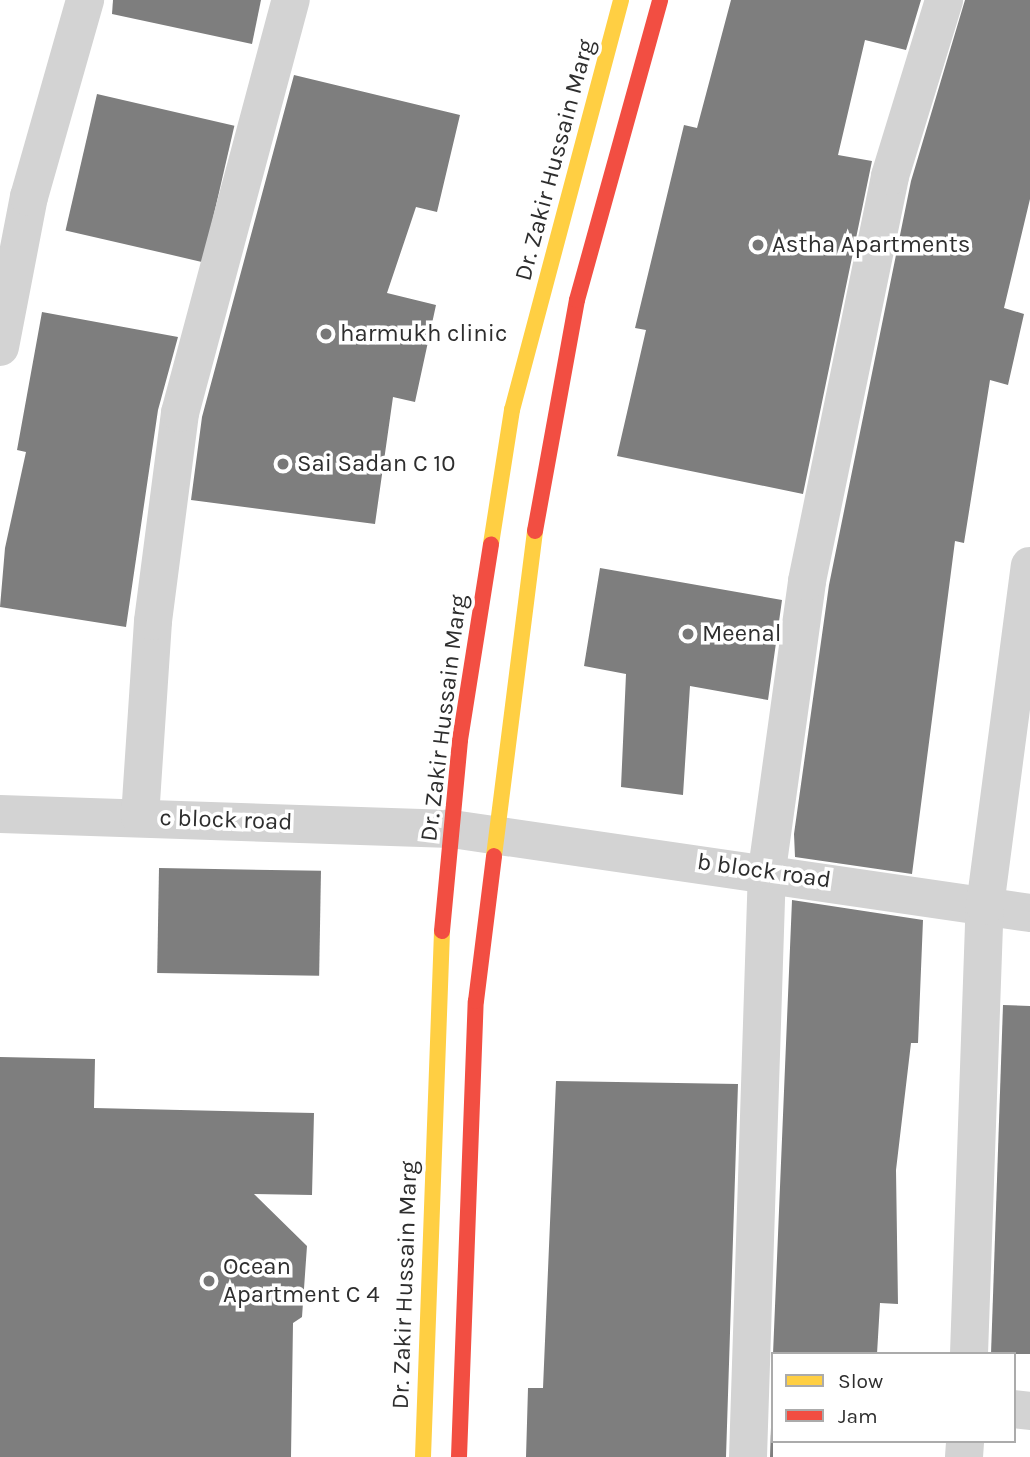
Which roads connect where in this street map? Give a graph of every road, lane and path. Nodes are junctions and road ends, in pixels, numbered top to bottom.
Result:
1 (85, 0) edge
2 (291, 0) edge
3 (621, 0) edge
4 (660, 0) edge
5 (944, 0) edge
6 (0, 347) edge
7 (1030, 566) edge
8 (1025, 628) edge
9 (0, 814) edge
10 (140, 817) junction
11 (452, 829) junction
12 (498, 835) junction
13 (767, 870) junction
14 (985, 906) junction
15 (1030, 913) edge
16 (969, 1352) edge
17 (423, 1457) edge
18 (459, 1457) edge
19 (748, 1457) edge

1 - 6 street
2 - 10 street
3 - 11 street, Dr. Zakir Hussain Marg
4 - 12 street
5 - 13 street
7 - 8 street
8 - 14 street
9 - 10 street, c block road
10 - 11 street, c block road
11 - 12 street, c block road
11 - 17 street, Dr. Zakir Hussain Marg
12 - 13 street, b block road
12 - 18 street
13 - 14 street, b block road
13 - 19 street
14 - 15 street, b block road
14 - 16 street

